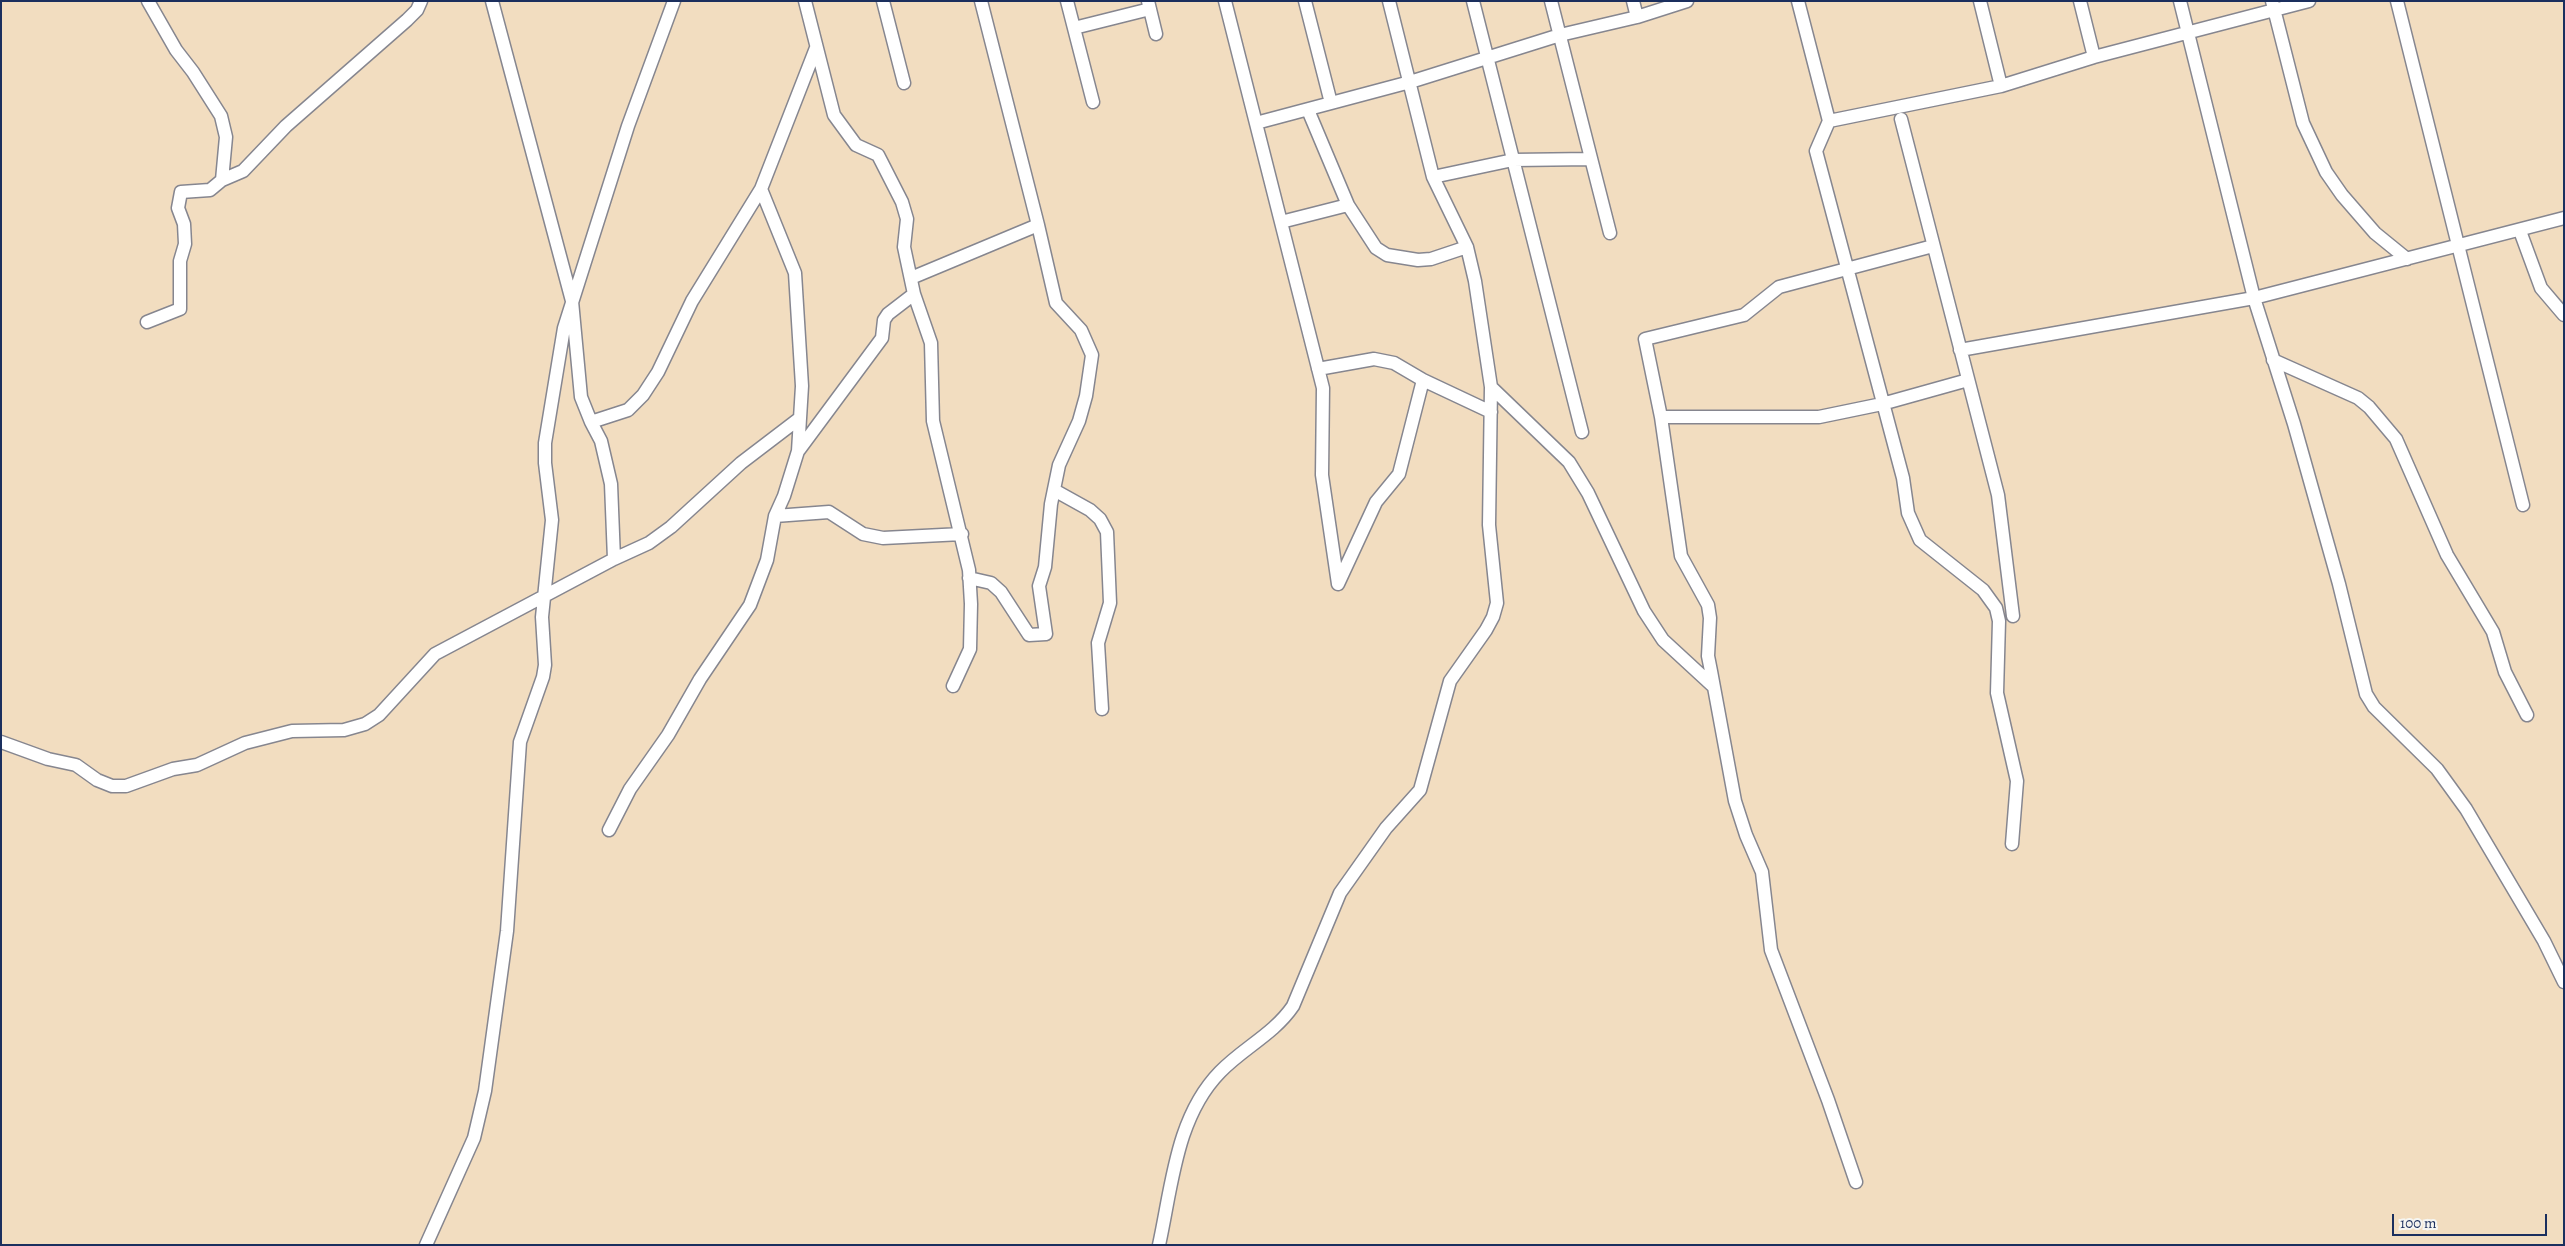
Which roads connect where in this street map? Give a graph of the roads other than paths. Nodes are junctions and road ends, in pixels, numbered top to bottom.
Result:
1 (148, 1) edge
2 (421, 1) edge
3 (492, 1) edge
4 (674, 1) edge
5 (806, 1) edge
6 (883, 1) edge
7 (981, 1) edge
8 (1067, 1) edge
9 (1225, 1) edge
10 (1305, 1) edge
11 (1389, 1) edge
12 (1473, 1) edge
13 (1551, 1) edge
14 (1633, 1) edge
15 (1687, 1) edge
16 (1798, 1) edge
17 (1980, 1) edge
18 (2080, 1) edge
19 (2180, 1) edge
20 (2309, 1) edge
21 (2397, 1) edge
22 (1148, 5) edge
23 (2273, 6) edge
24 (1637, 17) junction
25 (1074, 28) junction
26 (2188, 33) junction
27 (1156, 34) dead end
28 (1560, 35) junction
29 (816, 48) junction
30 (2094, 57) junction
31 (1487, 58) junction
32 (1410, 82) junction
33 (904, 83) dead end
34 (2001, 86) junction
35 (1093, 102) dead end
36 (1331, 103) junction
37 (1308, 110) junction
38 (1901, 119) dead end
39 (1829, 121) junction
40 (1256, 123) junction
41 (1591, 159) junction
42 (1513, 160) junction
43 (1433, 176) junction
44 (222, 180) junction
45 (761, 189) junction
46 (1348, 206) junction
47 (2564, 218) edge
48 (1281, 222) junction
49 (1038, 225) junction
50 (2520, 230) junction
51 (1610, 233) dead end
52 (1933, 246) junction
53 (2458, 246) junction
54 (1467, 247) junction
55 (2407, 259) junction
56 (1847, 269) junction
57 (911, 278) junction
58 (914, 294) junction
59 (2254, 298) junction
60 (572, 301) junction
61 (2564, 315) edge
62 (147, 322) dead end
63 (1960, 350) junction
64 (2272, 360) junction
65 (1318, 369) junction
66 (1423, 380) junction
67 (1968, 380) junction
68 (1491, 387) junction
69 (1882, 404) junction
70 (1491, 412) junction
71 (1662, 417) junction
72 (800, 418) junction
73 (591, 422) junction
74 (1582, 432) dead end
75 (798, 451) junction
76 (1054, 490) junction
77 (2523, 505) dead end
78 (775, 516) junction
79 (962, 534) junction
80 (614, 559) junction
81 (969, 578) junction
82 (544, 597) junction
83 (2013, 616) dead end
84 (953, 686) dead end
85 (1714, 686) junction
86 (1102, 709) dead end
87 (2527, 715) dead end
88 (1, 742) edge
89 (609, 830) dead end
90 (2012, 844) dead end
91 (2564, 982) edge
92 (1856, 1182) dead end
93 (426, 1245) edge
94 (1159, 1245) edge

1 - 44 street
2 - 44 street
3 - 60 street
4 - 60 street
5 - 29 street
6 - 33 street
7 - 49 street
8 - 25 street
9 - 40 street
10 - 36 street
11 - 32 street
12 - 31 street
13 - 28 street
14 - 24 street
15 - 24 street
16 - 39 street
17 - 34 street
18 - 30 street
19 - 26 street
20 - 23 street
21 - 53 street
22 - 25 street
22 - 27 street
23 - 26 street
23 - 55 street
24 - 28 street
25 - 35 street
26 - 30 street
26 - 59 street
28 - 31 street
28 - 41 street
29 - 45 street
29 - 57 street
30 - 34 street
31 - 32 street
31 - 42 street
32 - 36 street
32 - 43 street
34 - 39 street
36 - 37 street
37 - 40 street
37 - 46 street
38 - 52 street
39 - 56 street
40 - 48 street
41 - 42 street
41 - 51 street
42 - 43 street
42 - 74 street
43 - 54 street
44 - 62 street
45 - 72 street
45 - 73 street
46 - 48 street
46 - 54 street
47 - 50 street
48 - 65 street
49 - 57 street
49 - 76 street
50 - 53 street
50 - 61 street
52 - 56 street
52 - 63 street
53 - 55 street
53 - 77 street
54 - 68 street
55 - 59 street
56 - 69 street
56 - 71 street
57 - 58 street
58 - 75 street
58 - 79 street
59 - 63 street
59 - 64 street
60 - 73 street
60 - 82 street
63 - 67 street
64 - 87 street
64 - 91 street
65 - 66 street
65 - 66 street
66 - 70 street
67 - 69 street
67 - 83 street
68 - 70 street
68 - 85 street
69 - 71 street
69 - 90 street
70 - 94 street
71 - 85 street
72 - 75 street
72 - 80 street
73 - 80 street
75 - 78 street
76 - 81 street
76 - 86 street
78 - 79 street
78 - 89 street
79 - 81 street
80 - 82 street
81 - 84 street
82 - 88 street
82 - 93 street
85 - 92 street

